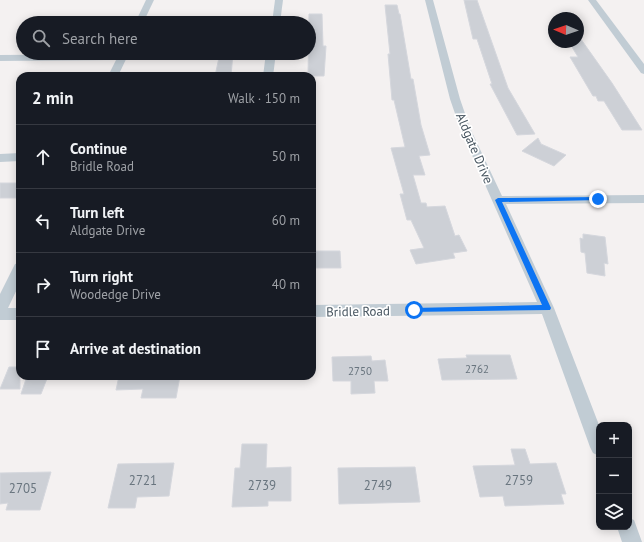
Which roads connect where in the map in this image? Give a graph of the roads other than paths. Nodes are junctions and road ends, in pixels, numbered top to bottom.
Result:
1 (150, 0) edge
2 (279, 0) edge
3 (429, 0) edge
4 (592, 0) edge
5 (142, 16) edge
6 (277, 16) edge
7 (0, 58) edge
8 (16, 58) edge
9 (121, 60) edge
10 (270, 60) edge
11 (644, 71) edge
12 (115, 72) edge
13 (269, 72) edge
14 (16, 157) edge
15 (0, 158) edge
16 (644, 199) edge
17 (498, 200) junction
18 (16, 276) edge
19 (547, 308) junction
20 (0, 309) edge
21 (316, 311) edge
22 (0, 314) edge
23 (16, 314) edge
24 (596, 439) edge
25 (628, 530) edge
26 (632, 542) edge

1 - 5 street
2 - 6 street
3 - 17 street, Aldgate Drive
4 - 11 street
7 - 8 street
9 - 12 street
10 - 13 street
14 - 15 street
16 - 17 street
17 - 19 street, Aldgate Drive
18 - 20 street
19 - 21 street, Bridle Road
19 - 24 street, Aldgate Drive
22 - 23 street
25 - 26 street

